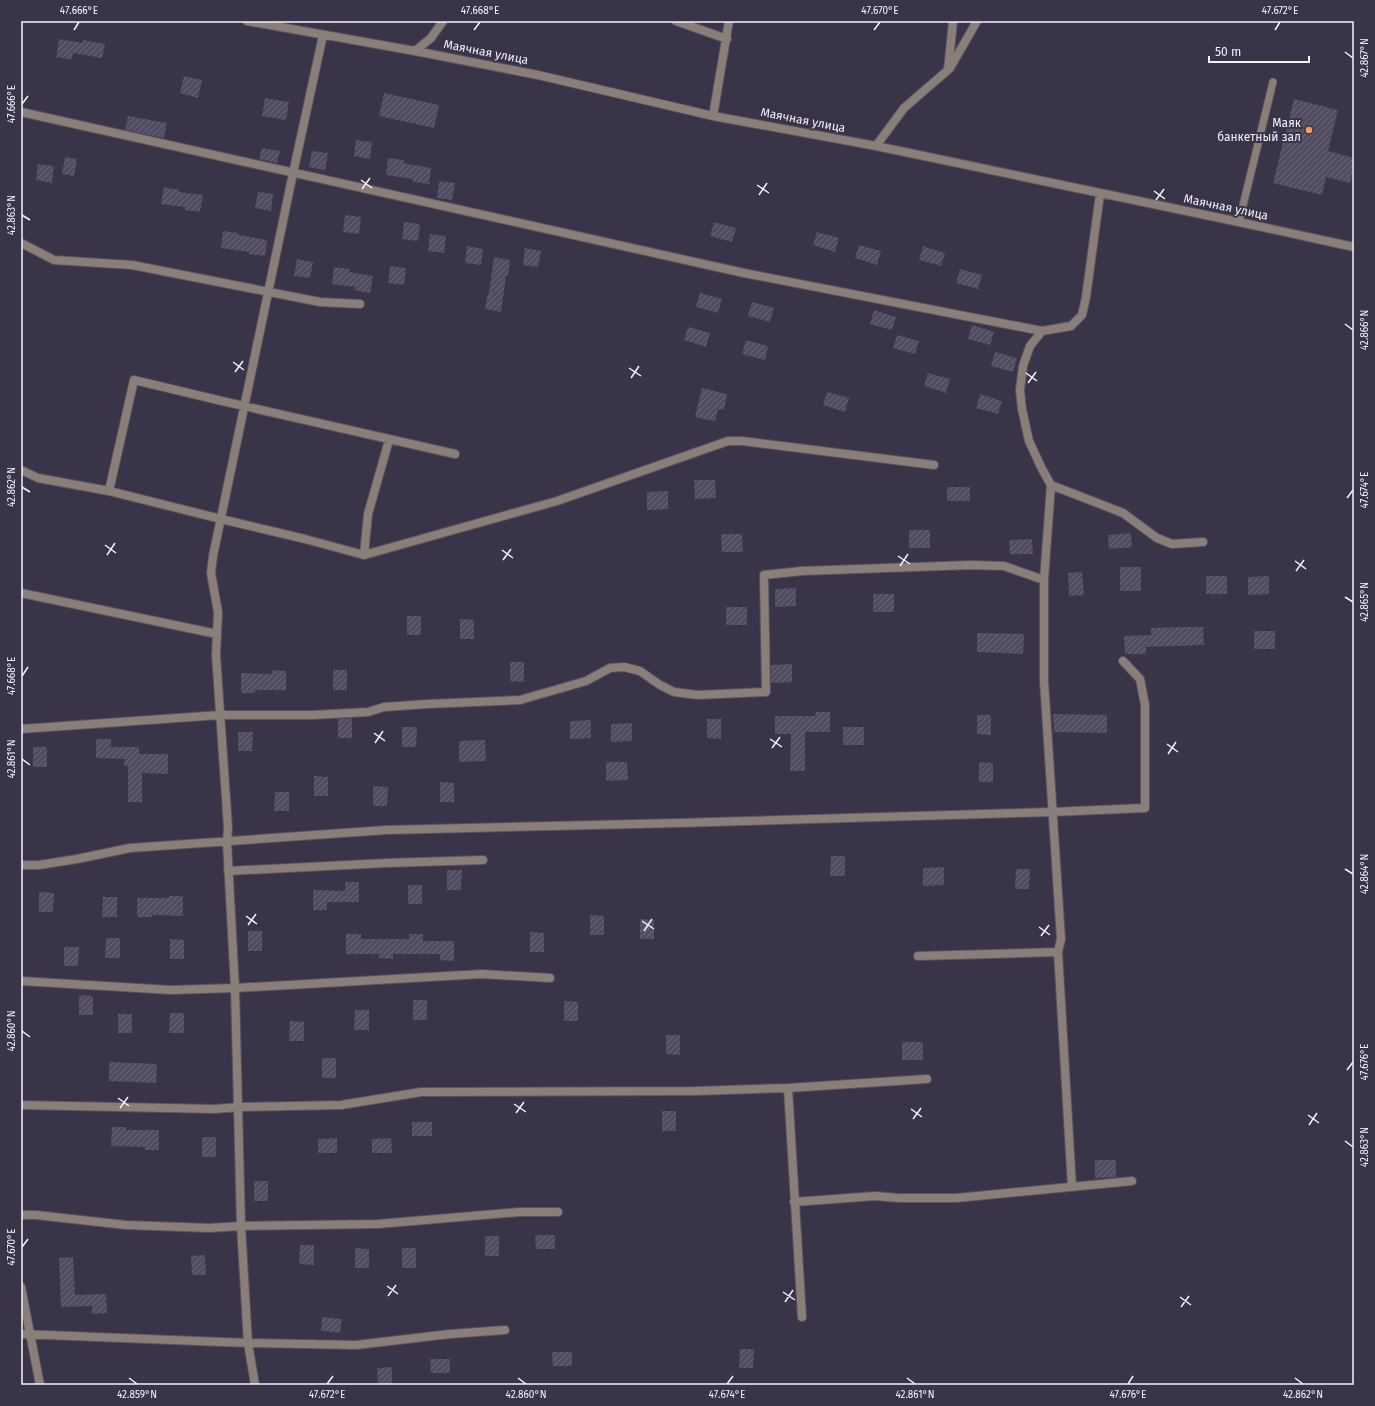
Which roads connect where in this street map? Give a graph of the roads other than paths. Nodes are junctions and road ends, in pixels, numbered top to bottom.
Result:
1 (247, 21) edge
2 (443, 21) edge
3 (676, 21) edge
4 (729, 21) edge
5 (953, 21) edge
6 (977, 21) edge
7 (324, 36) junction
8 (727, 39) junction
9 (415, 51) junction
10 (948, 70) junction
11 (1273, 82) dead end
12 (21, 112) edge
13 (713, 116) junction
14 (876, 146) junction
15 (1100, 194) junction
16 (1238, 222) junction
17 (21, 243) edge
18 (1354, 247) edge
19 (268, 291) junction
20 (360, 304) dead end
21 (1042, 331) junction
22 (244, 406) junction
23 (389, 440) junction
24 (455, 454) dead end
25 (934, 465) dead end
26 (21, 470) edge
27 (1051, 485) junction
28 (109, 491) junction
29 (221, 519) junction
30 (1204, 542) dead end
31 (364, 555) junction
32 (1044, 580) junction
33 (21, 593) edge
34 (217, 634) junction
35 (1123, 661) dead end
36 (220, 714) junction
37 (21, 729) edge
38 (1052, 812) junction
39 (227, 842) junction
40 (483, 860) dead end
41 (21, 865) edge
42 (228, 870) junction
43 (1058, 952) junction
44 (918, 956) dead end
45 (550, 978) dead end
46 (21, 981) edge
47 (235, 988) junction
48 (927, 1080) dead end
49 (788, 1088) junction
50 (21, 1105) edge
51 (239, 1107) junction
52 (1132, 1181) dead end
53 (1072, 1187) junction
54 (794, 1202) junction
55 (558, 1212) dead end
56 (21, 1215) edge
57 (241, 1226) junction
58 (21, 1287) edge
59 (802, 1317) dead end
60 (505, 1330) dead end
61 (21, 1334) edge
62 (30, 1334) junction
63 (248, 1343) junction
64 (40, 1385) edge
65 (255, 1385) edge

1 - 7 street, Маячная улица
2 - 9 street
3 - 8 street
4 - 8 street
5 - 10 street
6 - 10 street
7 - 9 street, Маячная улица
7 - 19 street
8 - 13 street
9 - 13 street, Маячная улица
10 - 14 street
11 - 16 lane
12 - 21 street
13 - 14 street, Маячная улица
14 - 15 street, Маячная улица
15 - 16 street, Маячная улица
15 - 21 street
16 - 18 street, Маячная улица
17 - 19 street
19 - 20 street
19 - 22 street
21 - 27 street
22 - 23 street
22 - 28 street
22 - 29 street
23 - 24 street
23 - 31 street
25 - 31 street
26 - 28 street
27 - 30 street
27 - 32 street
28 - 29 street
29 - 31 street
29 - 34 street
32 - 36 street
32 - 38 street
33 - 34 street
34 - 36 street
35 - 38 street
36 - 37 street
36 - 39 street
38 - 39 street
38 - 43 street
39 - 41 street
39 - 42 street
40 - 42 street
42 - 47 street
43 - 44 street
43 - 53 street
45 - 47 street
46 - 47 street
47 - 51 street
48 - 49 street
49 - 51 street
49 - 54 street
50 - 51 street
51 - 57 street
52 - 53 street
53 - 54 street
54 - 59 street
55 - 57 street
56 - 57 street
57 - 63 street
58 - 62 street
60 - 63 street
61 - 62 street
62 - 63 street
62 - 64 street
63 - 65 street

